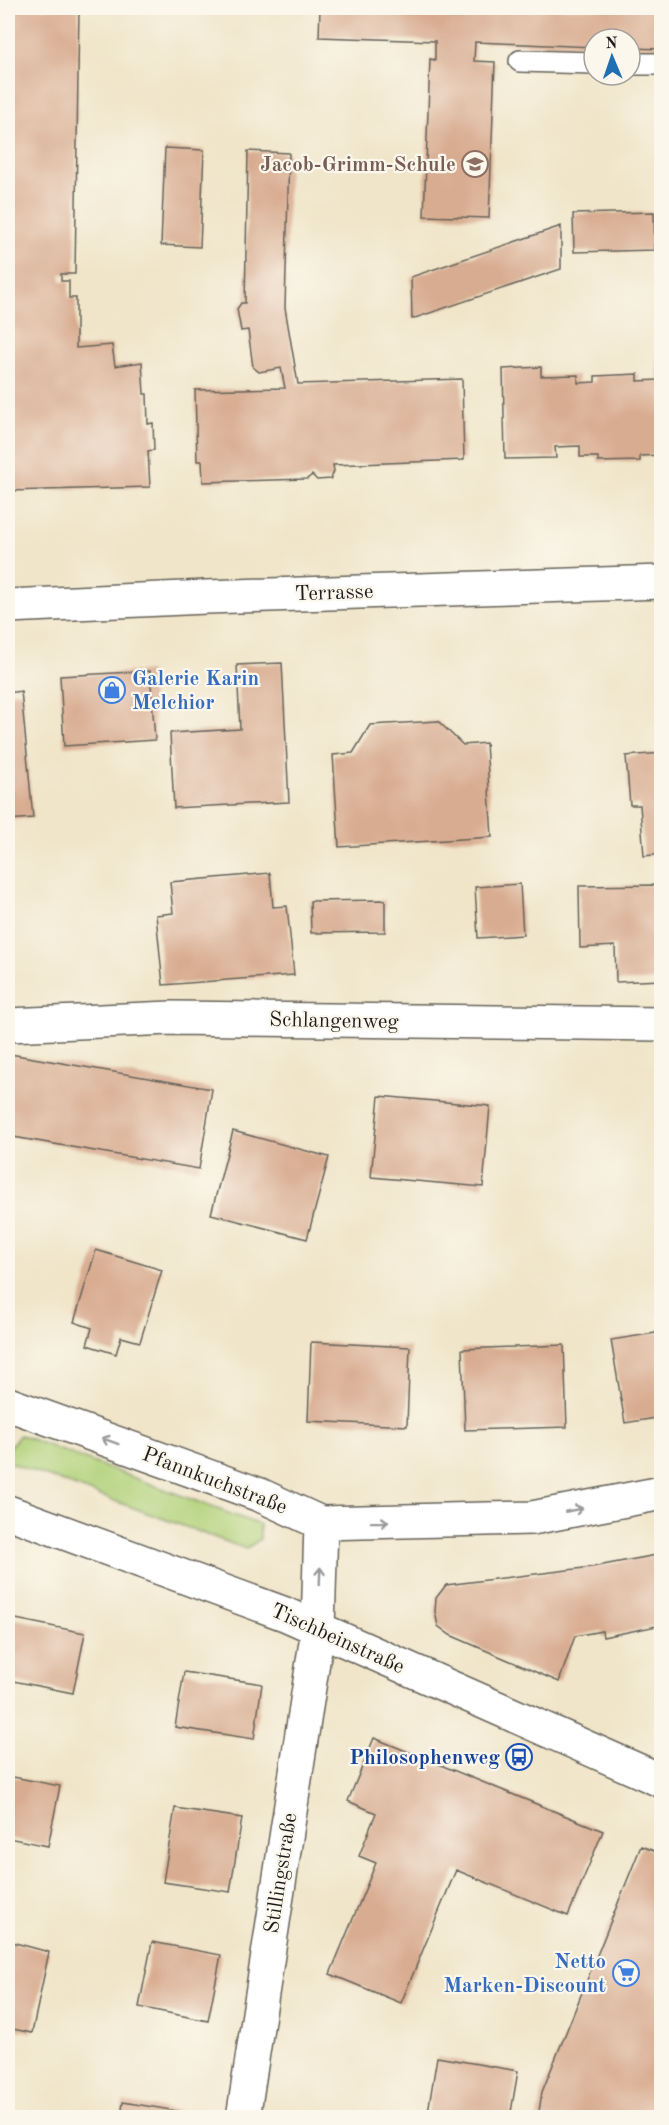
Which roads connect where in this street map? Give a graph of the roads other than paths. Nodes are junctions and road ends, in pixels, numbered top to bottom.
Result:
1 (520, 61) dead end
2 (582, 63) edge
3 (642, 64) edge
4 (662, 64) edge
5 (662, 582) edge
6 (8, 606) edge
7 (662, 1024) edge
8 (8, 1025) edge
9 (8, 1404) edge
10 (662, 1493) edge
11 (8, 1512) edge
12 (321, 1523) junction
13 (318, 1629) junction
14 (662, 1781) edge
15 (243, 2118) edge

1 - 2 lane
3 - 4 lane
5 - 6 street, Terrasse
7 - 8 street, Schlangenweg
12 -> 9 street, Pfannkuchstraße
12 -> 10 street
11 - 13 street, Tischbeinstraße
13 -> 12 street
13 - 14 street, Tischbeinstraße
13 - 15 street, Stillingstraße

